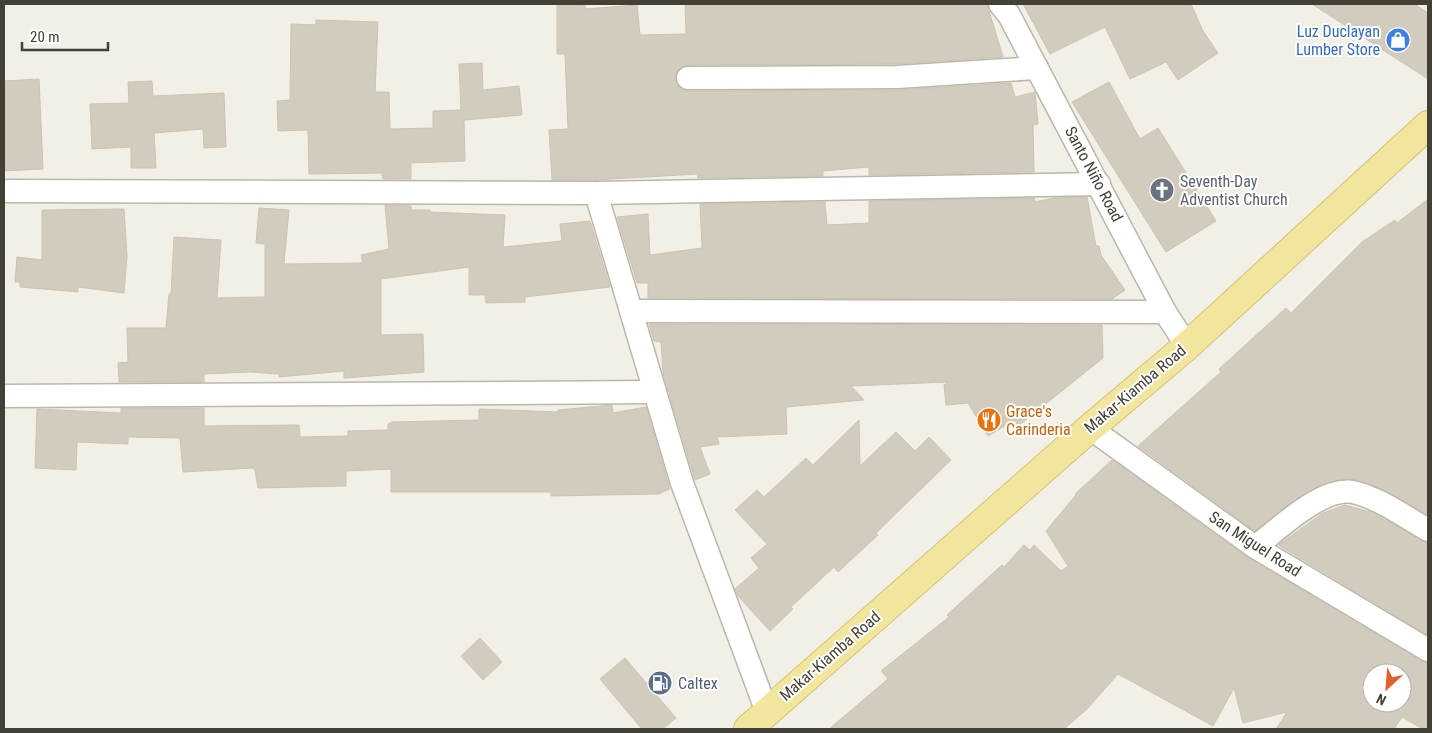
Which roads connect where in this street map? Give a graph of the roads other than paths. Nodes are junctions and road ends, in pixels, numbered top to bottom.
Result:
1 (1000, 4) edge
2 (1037, 68) junction
3 (688, 78) dead end
4 (1428, 125) edge
5 (1099, 184) junction
6 (4, 191) edge
7 (596, 193) junction
8 (631, 311) junction
9 (1165, 312) junction
10 (1187, 346) junction
11 (654, 392) junction
12 (4, 396) edge
13 (1090, 428) junction
14 (1428, 530) edge
15 (1255, 547) junction
16 (1428, 650) edge
17 (757, 721) edge

1 - 2 street, Santo Niño Road
2 - 3 street
2 - 5 street, Santo Niño Road
4 - 10 main road, Makar-Kiamba Road
5 - 7 street
5 - 9 street, Santo Niño Road
6 - 7 street
7 - 8 street
8 - 9 street
8 - 11 street
9 - 10 street, Santo Niño Road
10 - 13 main road, Makar-Kiamba Road
11 - 12 street
11 - 17 street
13 - 15 street, San Miguel Road
13 - 17 main road, Makar-Kiamba Road
14 - 15 street
15 - 16 street, San Miguel Road

